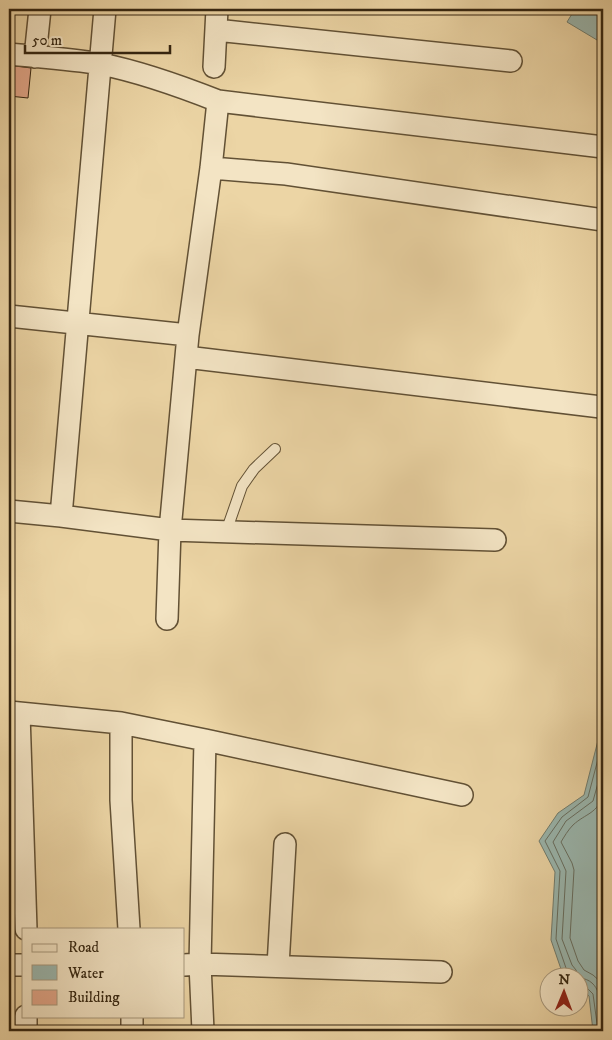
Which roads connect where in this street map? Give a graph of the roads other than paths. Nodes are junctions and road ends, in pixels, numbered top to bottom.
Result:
1 (40, 9) edge
2 (105, 9) edge
3 (217, 9) edge
4 (216, 30) junction
5 (9, 54) edge
6 (35, 57) junction
7 (511, 61) dead end
8 (100, 64) junction
9 (214, 67) dead end
10 (218, 101) junction
11 (603, 147) edge
12 (210, 168) junction
13 (603, 220) edge
14 (9, 316) edge
15 (78, 322) junction
16 (188, 335) junction
17 (186, 357) junction
18 (601, 406) dead end
19 (275, 449) dead end
20 (9, 511) edge
21 (61, 516) junction
22 (170, 530) junction
23 (226, 532) junction
24 (495, 540) dead end
25 (166, 619) dead end
26 (14, 713) edge
27 (121, 723) junction
28 (205, 740) junction
29 (462, 795) dead end
30 (285, 844) dead end
31 (26, 928) edge
32 (129, 928) edge
33 (192, 964) edge
34 (9, 965) edge
35 (22, 965) edge
36 (278, 966) junction
37 (441, 972) dead end
38 (26, 1018) edge
39 (132, 1018) edge
40 (26, 1031) edge
41 (132, 1031) edge
42 (203, 1031) edge

1 - 6 street
2 - 8 street
3 - 4 street
4 - 7 street
4 - 9 street
5 - 6 street
6 - 8 street
8 - 10 street
8 - 15 street
10 - 11 street
10 - 12 street
12 - 13 street
12 - 16 street
14 - 15 street
15 - 16 street
15 - 21 street
16 - 17 street
17 - 18 street
17 - 22 street
19 - 23 lane
20 - 21 street
21 - 22 street
22 - 23 street
22 - 25 street
23 - 24 street
26 - 27 street
26 - 31 street
27 - 28 street
27 - 32 street
28 - 29 street
28 - 33 street
30 - 36 street
33 - 36 street
33 - 42 street
34 - 35 street
36 - 37 street
38 - 40 street
39 - 41 street

